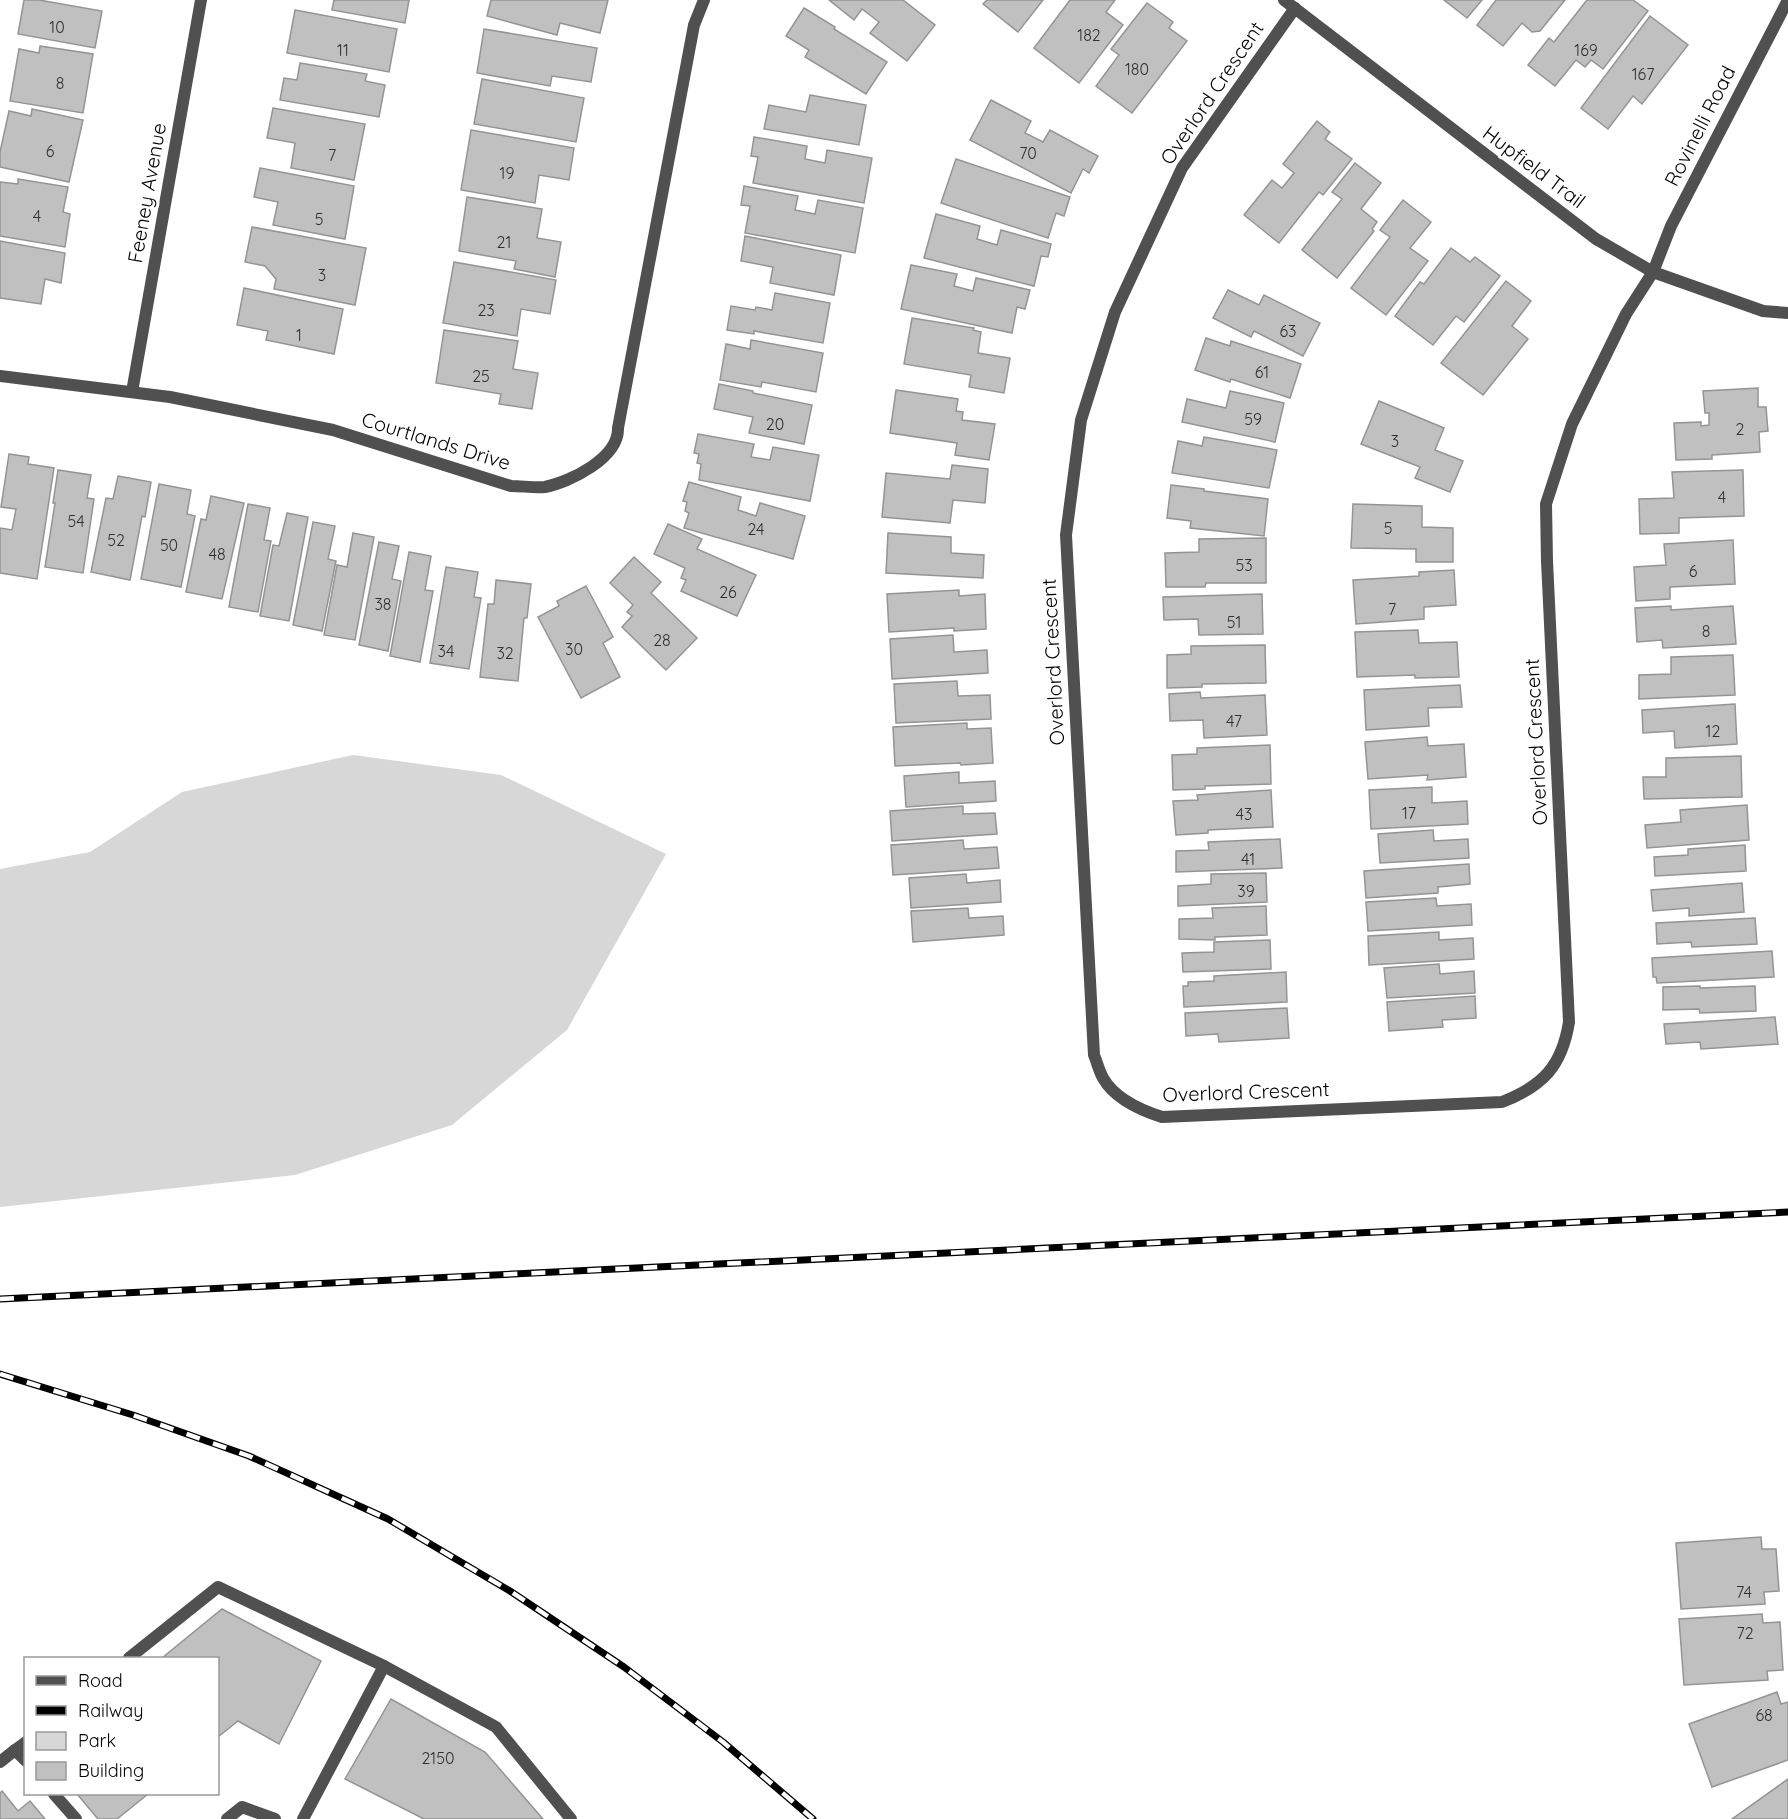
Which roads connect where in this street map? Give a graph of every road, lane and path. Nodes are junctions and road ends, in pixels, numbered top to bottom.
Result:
1 (201, 0) edge
2 (704, 0) edge
3 (1284, 0) edge
4 (1788, 0) edge
5 (1295, 8) junction
6 (1653, 272) junction
7 (1788, 313) edge
8 (0, 376) edge
9 (132, 392) junction
10 (131, 1657) edge
11 (384, 1666) junction
12 (20, 1746) edge
13 (0, 1762) edge
14 (55, 1795) edge
15 (76, 1819) edge
16 (227, 1819) edge
17 (275, 1819) edge
18 (303, 1819) edge
19 (571, 1819) edge

1 - 9 street, Feeney Avenue
2 - 9 street, Courtlands Drive
3 - 5 street, Hupfield Trail
4 - 6 street, Rovinelli Road
5 - 6 street, Hupfield Trail
5 - 6 street, Overlord Crescent
6 - 7 street, Hupfield Trail
8 - 9 street, Courtlands Drive
10 - 11 street
11 - 18 street
11 - 19 street
12 - 13 street
14 - 15 street
16 - 17 street

